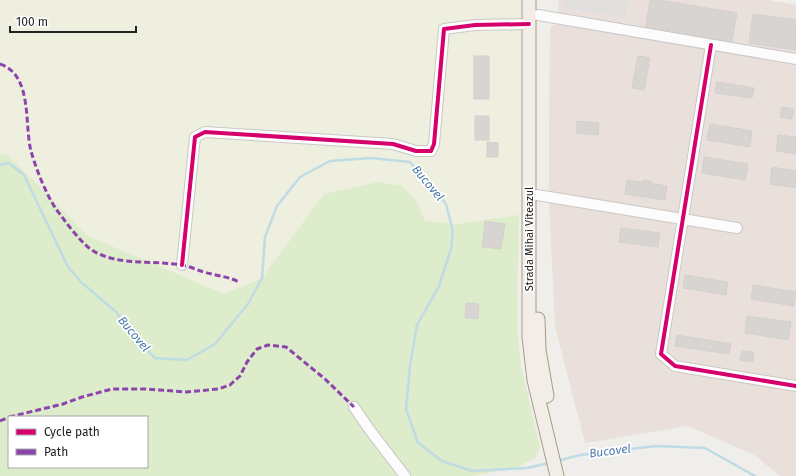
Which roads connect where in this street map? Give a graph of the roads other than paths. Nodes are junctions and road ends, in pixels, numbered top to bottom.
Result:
1 (529, 0) edge
2 (538, 0) edge
3 (534, 20) junction
4 (711, 45) junction
5 (796, 59) edge
6 (537, 195) junction
7 (684, 219) junction
8 (737, 228) dead end
9 (182, 265) dead end
10 (796, 386) edge
11 (354, 407) dead end
12 (551, 432) junction
13 (405, 476) edge
14 (557, 476) edge
15 (566, 476) edge

1 - 3 main road, Strada Mihai Viteazul
2 - 3 main road, Strada Mihai Viteazul
3 - 4 street
3 - 6 main road, Strada Mihai Viteazul
3 - 9 street
3 - 12 main road, Strada Mihai Viteazul
4 - 5 street
4 - 7 street
6 - 7 street
6 - 12 main road, Strada Mihai Viteazul
7 - 8 street
7 - 10 street
11 - 13 street
12 - 14 main road, Strada Mihai Viteazul
12 - 15 main road, Strada Mihai Viteazul

